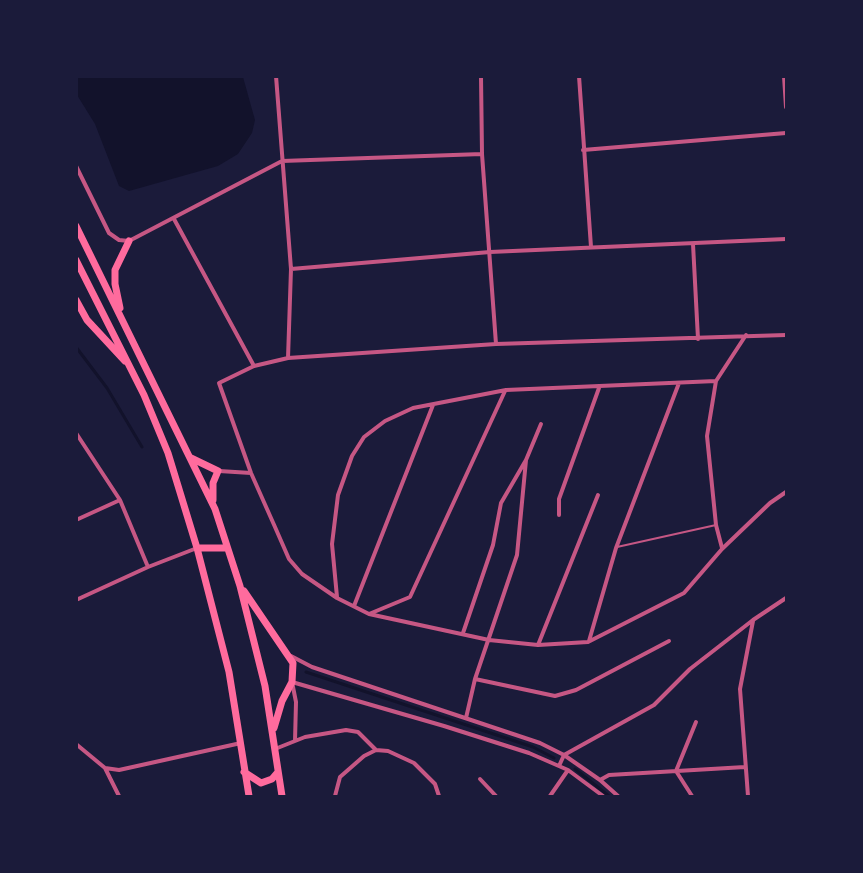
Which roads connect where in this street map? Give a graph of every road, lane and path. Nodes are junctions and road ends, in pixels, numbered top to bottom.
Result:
1 (276, 76) edge
2 (481, 76) edge
3 (579, 76) edge
4 (784, 76) edge
5 (786, 87) edge
6 (786, 107) edge
7 (786, 133) edge
8 (584, 150) junction
9 (482, 154) junction
10 (282, 161) junction
11 (76, 166) edge
12 (174, 219) junction
13 (76, 226) edge
14 (786, 239) edge
15 (129, 241) junction
16 (693, 244) junction
17 (591, 247) junction
18 (490, 252) junction
19 (76, 260) edge
20 (291, 269) junction
21 (76, 300) edge
22 (124, 322) junction
23 (786, 335) edge
24 (746, 336) junction
25 (698, 339) junction
26 (496, 344) junction
27 (288, 358) junction
28 (254, 366) junction
29 (131, 367) junction
30 (716, 381) junction
31 (680, 383) junction
32 (599, 388) junction
33 (506, 390) junction
34 (433, 405) junction
35 (541, 424) dead end
36 (76, 433) edge
37 (187, 454) junction
38 (526, 460) junction
39 (218, 471) junction
40 (251, 473) junction
41 (786, 492) edge
42 (598, 495) dead end
43 (120, 500) junction
44 (215, 508) junction
45 (559, 515) dead end
46 (76, 520) edge
47 (716, 525) junction
48 (197, 548) junction
49 (227, 548) junction
50 (616, 548) junction
51 (722, 549) junction
52 (148, 567) junction
53 (240, 586) junction
54 (337, 598) junction
55 (786, 598) edge
56 (76, 600) edge
57 (354, 606) junction
58 (369, 614) junction
59 (753, 620) junction
60 (463, 633) junction
61 (489, 640) junction
62 (669, 640) dead end
63 (588, 642) junction
64 (538, 645) junction
65 (287, 654) junction
66 (475, 679) junction
67 (292, 682) junction
68 (466, 718) junction
69 (696, 723) dead end
70 (273, 730) junction
71 (295, 741) junction
72 (241, 743) junction
73 (76, 744) edge
74 (274, 749) junction
75 (376, 750) junction
76 (564, 755) junction
77 (559, 766) junction
78 (745, 767) junction
79 (105, 768) junction
80 (568, 770) junction
81 (676, 771) junction
82 (244, 772) junction
83 (278, 772) junction
84 (480, 779) dead end
85 (600, 780) junction
86 (119, 796) edge
87 (249, 796) edge
88 (282, 796) edge
89 (335, 796) edge
90 (439, 796) edge
91 (496, 796) edge
92 (550, 796) edge
93 (603, 796) edge
94 (618, 796) edge
95 (692, 796) edge
96 (748, 796) edge

1 - 10 street
2 - 9 street
3 - 8 street
4 - 5 street
5 - 6 street
7 - 8 street
8 - 17 street
9 - 10 street
9 - 18 street
10 - 12 street
10 - 20 street
11 - 15 street
12 - 15 street
12 - 28 street
13 - 22 highway
14 - 16 street
15 - 22 highway
16 - 17 street
16 - 25 street
17 - 18 street
18 - 20 street
18 - 26 street
19 - 29 highway
20 - 27 street
21 - 29 highway
22 - 37 highway
23 - 24 street
24 - 25 street
24 - 30 street
25 - 26 street
26 - 27 street
27 - 28 street
28 - 40 street
29 - 48 highway
30 - 31 street
30 - 47 street
31 - 32 street
31 - 50 street
32 - 33 street
32 - 45 street
33 - 34 street
33 - 58 street
34 - 54 street
34 - 57 street
35 - 38 street
36 - 43 street
37 - 39 highway
37 - 44 highway
38 - 60 street
38 - 61 street
39 - 40 street
39 - 44 highway
40 - 54 street
41 - 51 street
42 - 64 street
43 - 46 street
43 - 52 street
44 - 49 highway
47 - 50 lane
47 - 51 street
48 - 49 highway
48 - 52 street
48 - 72 highway
49 - 53 highway
50 - 63 street
51 - 63 street
52 - 56 street
53 - 65 highway
53 - 70 highway
54 - 57 street
55 - 59 street
57 - 58 street
58 - 60 street
59 - 76 street
59 - 78 street
60 - 61 street
61 - 64 street
61 - 66 street
62 - 66 street
63 - 64 street
65 - 67 highway
65 - 68 street
66 - 68 street
67 - 70 highway
67 - 71 street
67 - 77 street
68 - 76 street
69 - 81 street
70 - 74 highway
71 - 74 street
71 - 75 street
72 - 79 street
72 - 82 highway
73 - 79 street
74 - 83 highway
75 - 89 street
75 - 90 street
76 - 77 street
76 - 85 street
77 - 80 street
78 - 81 street
78 - 96 street
79 - 86 street
80 - 92 street
80 - 93 street
81 - 85 street
81 - 95 street
82 - 83 highway
82 - 87 highway
83 - 88 highway
84 - 91 street
85 - 94 street

